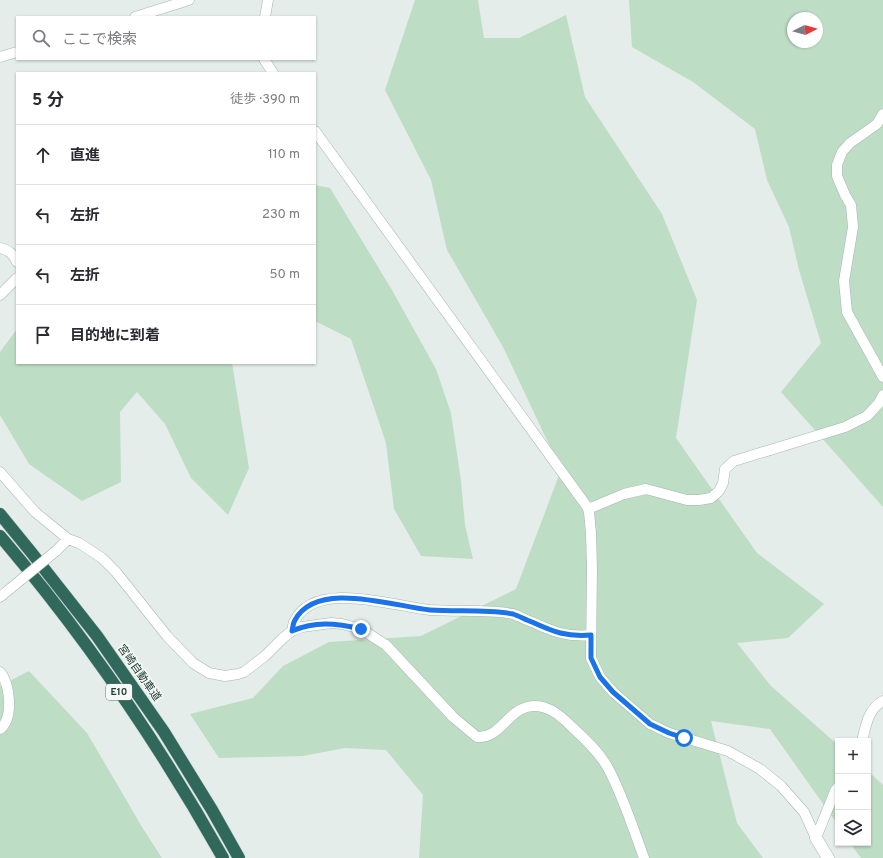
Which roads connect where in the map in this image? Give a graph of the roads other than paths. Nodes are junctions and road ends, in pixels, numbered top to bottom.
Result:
1 (190, 0) edge
2 (268, 0) edge
3 (138, 16) edge
4 (265, 16) edge
5 (16, 52) edge
6 (0, 57) edge
7 (265, 60) edge
8 (272, 72) edge
9 (883, 114) edge
10 (316, 132) edge
11 (0, 248) edge
12 (16, 260) edge
13 (16, 279) edge
14 (0, 295) edge
15 (883, 376) edge
16 (883, 395) edge
17 (0, 472) edge
18 (588, 509) junction
19 (0, 514) edge
20 (0, 536) edge
21 (68, 539) junction
22 (0, 597) edge
23 (292, 631) junction
24 (591, 635) junction
25 (0, 672) edge
26 (883, 701) edge
27 (0, 729) edge
28 (863, 738) edge
29 (835, 793) edge
30 (816, 838) junction
31 (223, 858) edge
32 (239, 858) edge
33 (644, 858) edge
34 (828, 858) edge

1 - 3 street
2 - 4 street
5 - 6 street
7 - 8 street
9 - 15 street
10 - 18 street
11 - 12 street
13 - 14 street
16 - 18 street
17 - 21 street
18 - 24 street
19 - 32 highway, 宮崎自動車道 / E10
20 - 31 highway, E10
21 - 22 street, bridge
21 - 23 street
23 - 24 street
23 - 33 street
24 - 30 street
25 - 27 street
26 - 28 street
29 - 30 street
30 - 34 street

